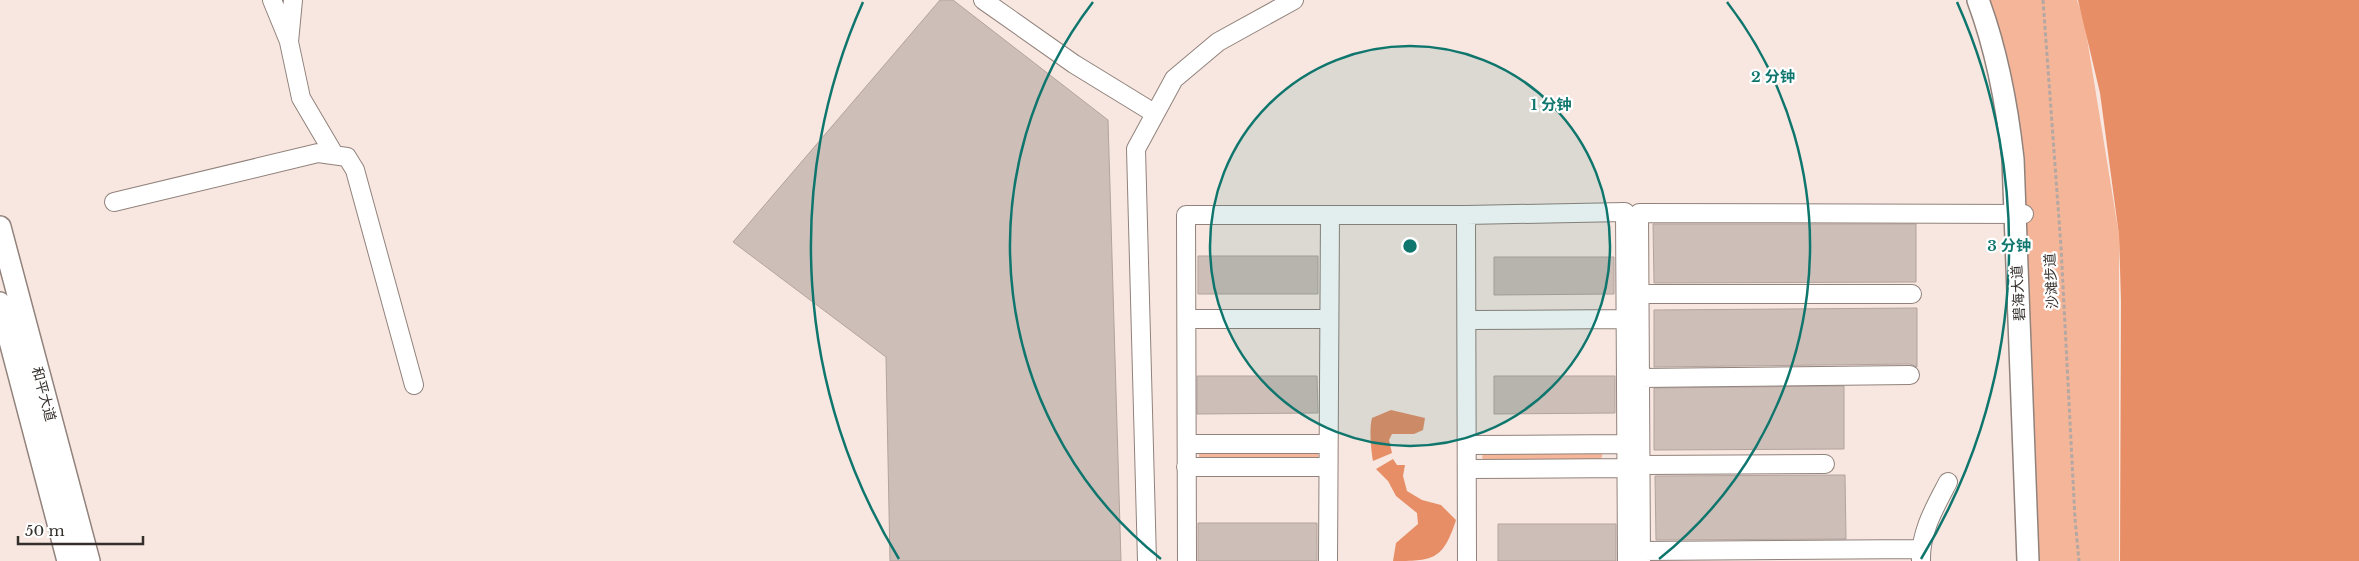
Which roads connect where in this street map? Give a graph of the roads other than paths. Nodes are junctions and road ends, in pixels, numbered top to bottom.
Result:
1 (272, 0) edge
2 (293, 0) edge
3 (983, 0) edge
4 (1294, 0) edge
5 (1978, 0) edge
6 (1987, 0) edge
7 (289, 42) junction
8 (1154, 113) junction
9 (334, 154) junction
10 (114, 202) dead end
11 (1632, 212) junction
12 (2020, 214) junction
13 (1330, 215) junction
14 (1466, 215) junction
15 (0, 227) edge
16 (1640, 294) junction
17 (1912, 294) dead end
18 (0, 303) edge
19 (1187, 319) junction
20 (1329, 319) junction
21 (1626, 319) junction
22 (1467, 320) junction
23 (1910, 375) dead end
24 (1640, 378) junction
25 (414, 385) dead end
26 (1187, 444) junction
27 (1328, 444) junction
28 (1627, 444) junction
29 (1468, 445) junction
30 (1825, 464) dead end
31 (1186, 467) junction
32 (1328, 467) junction
33 (1634, 467) junction
34 (1468, 469) junction
35 (1948, 482) dead end
36 (1921, 555) edge
37 (1637, 558) edge
38 (68, 561) edge
39 (90, 561) edge
40 (1148, 561) edge
41 (1187, 561) edge
42 (1328, 561) edge
43 (1467, 561) edge
44 (2028, 561) edge
45 (2037, 561) edge

1 - 7 street
2 - 7 street
3 - 8 street
4 - 8 street
5 - 12 main road, 碧海大道
6 - 12 main road, 碧海大道
7 - 9 street
8 - 40 street
9 - 10 street
9 - 25 street
11 - 12 street
11 - 14 street
11 - 16 street
11 - 21 street
12 - 44 main road, 碧海大道
12 - 45 main road, 碧海大道
13 - 14 street
13 - 19 street
13 - 20 street
14 - 22 street
15 - 39 main road, 和平大道
16 - 17 street
16 - 24 street
18 - 38 main road, 和平大道
19 - 20 street
19 - 26 street
20 - 27 street
21 - 22 street
21 - 28 street
22 - 29 street
23 - 24 street
24 - 33 street
26 - 27 street
26 - 31 street
27 - 32 street
28 - 29 street
28 - 33 street
29 - 34 street
30 - 33 street
31 - 32 street
31 - 41 street
32 - 42 street
33 - 34 street
33 - 37 street
34 - 43 street
35 - 36 street
36 - 37 street

